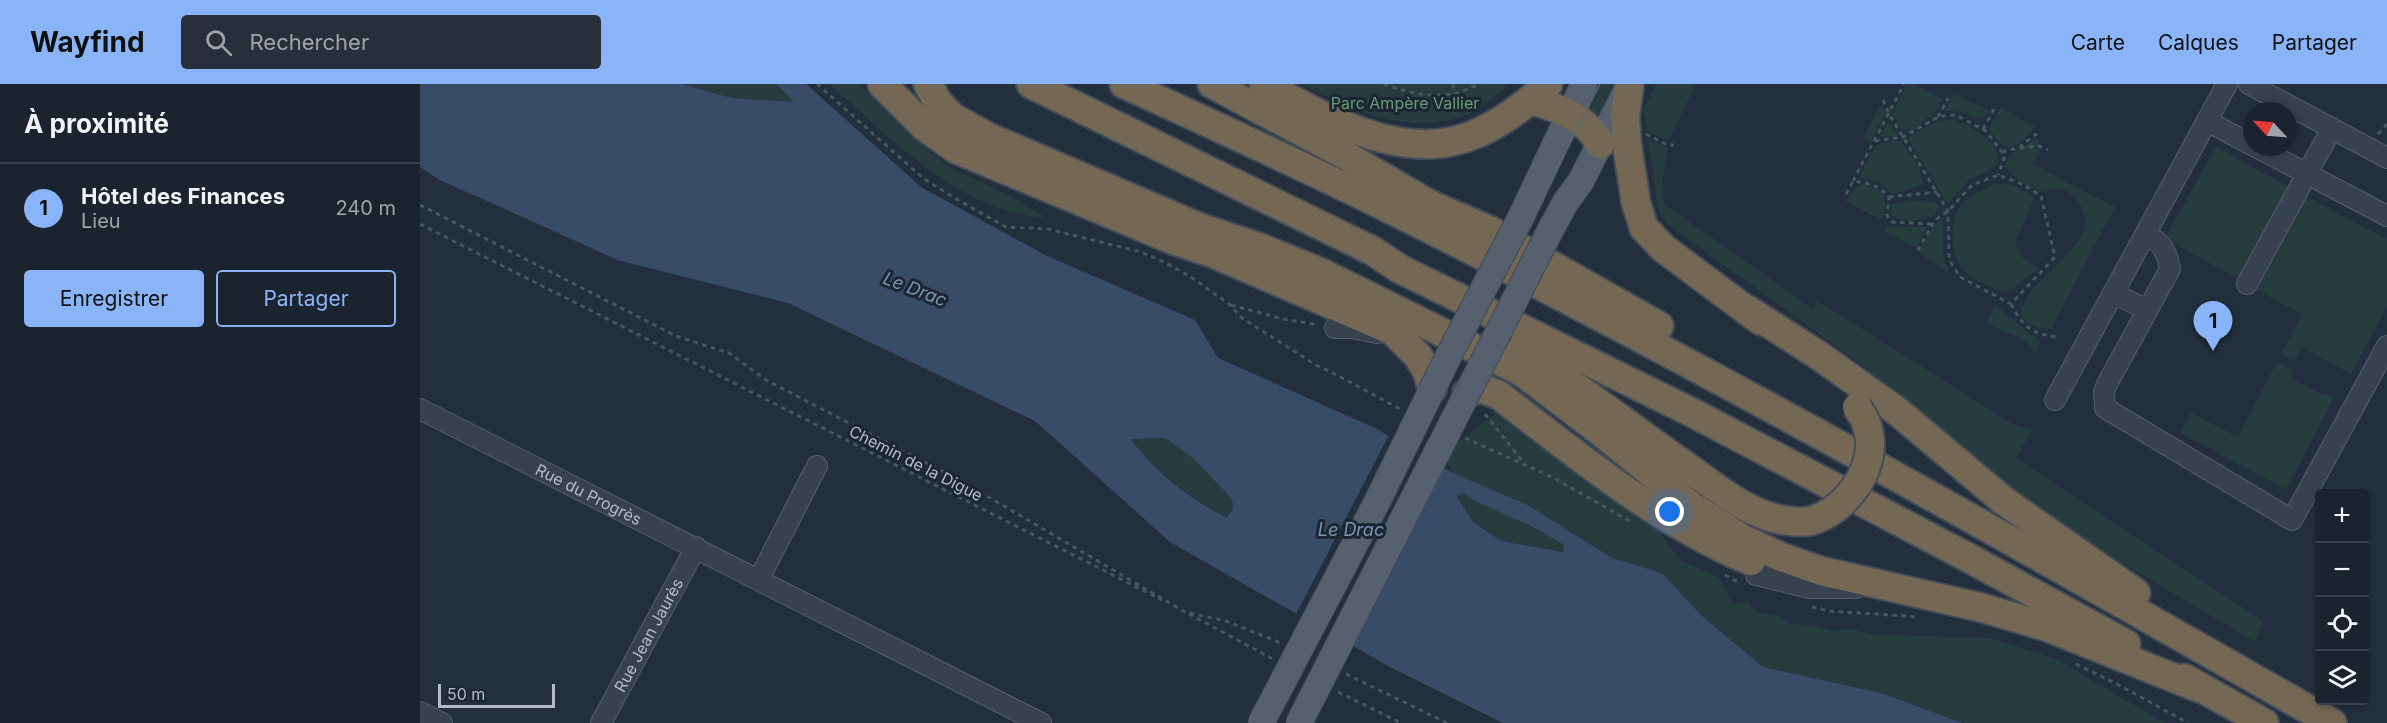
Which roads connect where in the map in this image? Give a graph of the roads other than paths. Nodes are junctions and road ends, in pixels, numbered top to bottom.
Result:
1 (882, 84) edge
2 (928, 84) edge
3 (1030, 84) edge
4 (1124, 84) edge
5 (1212, 84) edge
6 (1264, 84) edge
7 (1584, 84) edge
8 (2227, 84) edge
9 (2249, 84) edge
10 (1630, 86) edge
11 (1539, 92) edge
12 (1570, 115) junction
13 (2207, 121) junction
14 (2332, 128) junction
15 (2243, 140) edge
16 (1600, 144) junction
17 (1017, 151) junction
18 (2273, 156) edge
19 (2387, 158) edge
20 (2306, 173) junction
21 (2387, 216) edge
22 (2146, 234) junction
23 (1212, 253) junction
24 (1400, 269) junction
25 (2247, 284) dead end
26 (2113, 293) junction
27 (1748, 310) junction
28 (2147, 310) junction
29 (1335, 328) road end
30 (1402, 338) junction
31 (2387, 346) edge
32 (1428, 377) junction
33 (1477, 396) junction
34 (2055, 400) dead end
35 (420, 409) edge
36 (1793, 419) junction
37 (817, 466) dead end
38 (696, 547) junction
39 (1756, 575) dead end
40 (759, 579) junction
41 (1856, 588) junction
42 (1912, 593) junction
43 (2199, 688) junction
44 (420, 712) edge
45 (442, 723) edge
46 (601, 723) edge
47 (1041, 723) edge
48 (1260, 723) edge
49 (1299, 723) edge
50 (2264, 723) edge
51 (2332, 723) edge
52 (2337, 723) edge

1 - 23 highway
2 - 17 highway
3 - 24 highway
4 - 36 highway
5 - 36 highway
6 - 11 highway
7 - 12 main road
8 - 13 street
9 - 14 street
10 - 16 main road
10 - 27 highway
11 - 12 highway
12 - 16 highway
12 - 32 main road, bridge
13 - 15 street
13 - 22 street
14 - 19 street
14 - 20 street
16 - 33 main road, bridge
17 - 23 highway
17 - 42 highway
18 - 20 street
20 - 21 street
20 - 25 street
22 - 26 street
22 - 28 street
23 - 30 highway
24 - 27 highway, bridge
24 - 43 highway
26 - 28 street
26 - 34 street
27 - 52 highway
28 - 31 street
29 - 30 street
30 - 32 highway
32 - 48 main road, bridge
33 - 41 highway
33 - 49 main road, bridge
35 - 38 street, Rue du Progrès
36 - 51 highway
37 - 40 street
38 - 40 street, Rue du Progrès
38 - 46 street, Rue Jean Jaurès
39 - 41 street
40 - 47 street, Rue du Progrès
41 - 42 highway
42 - 43 highway
43 - 50 highway
44 - 45 street

